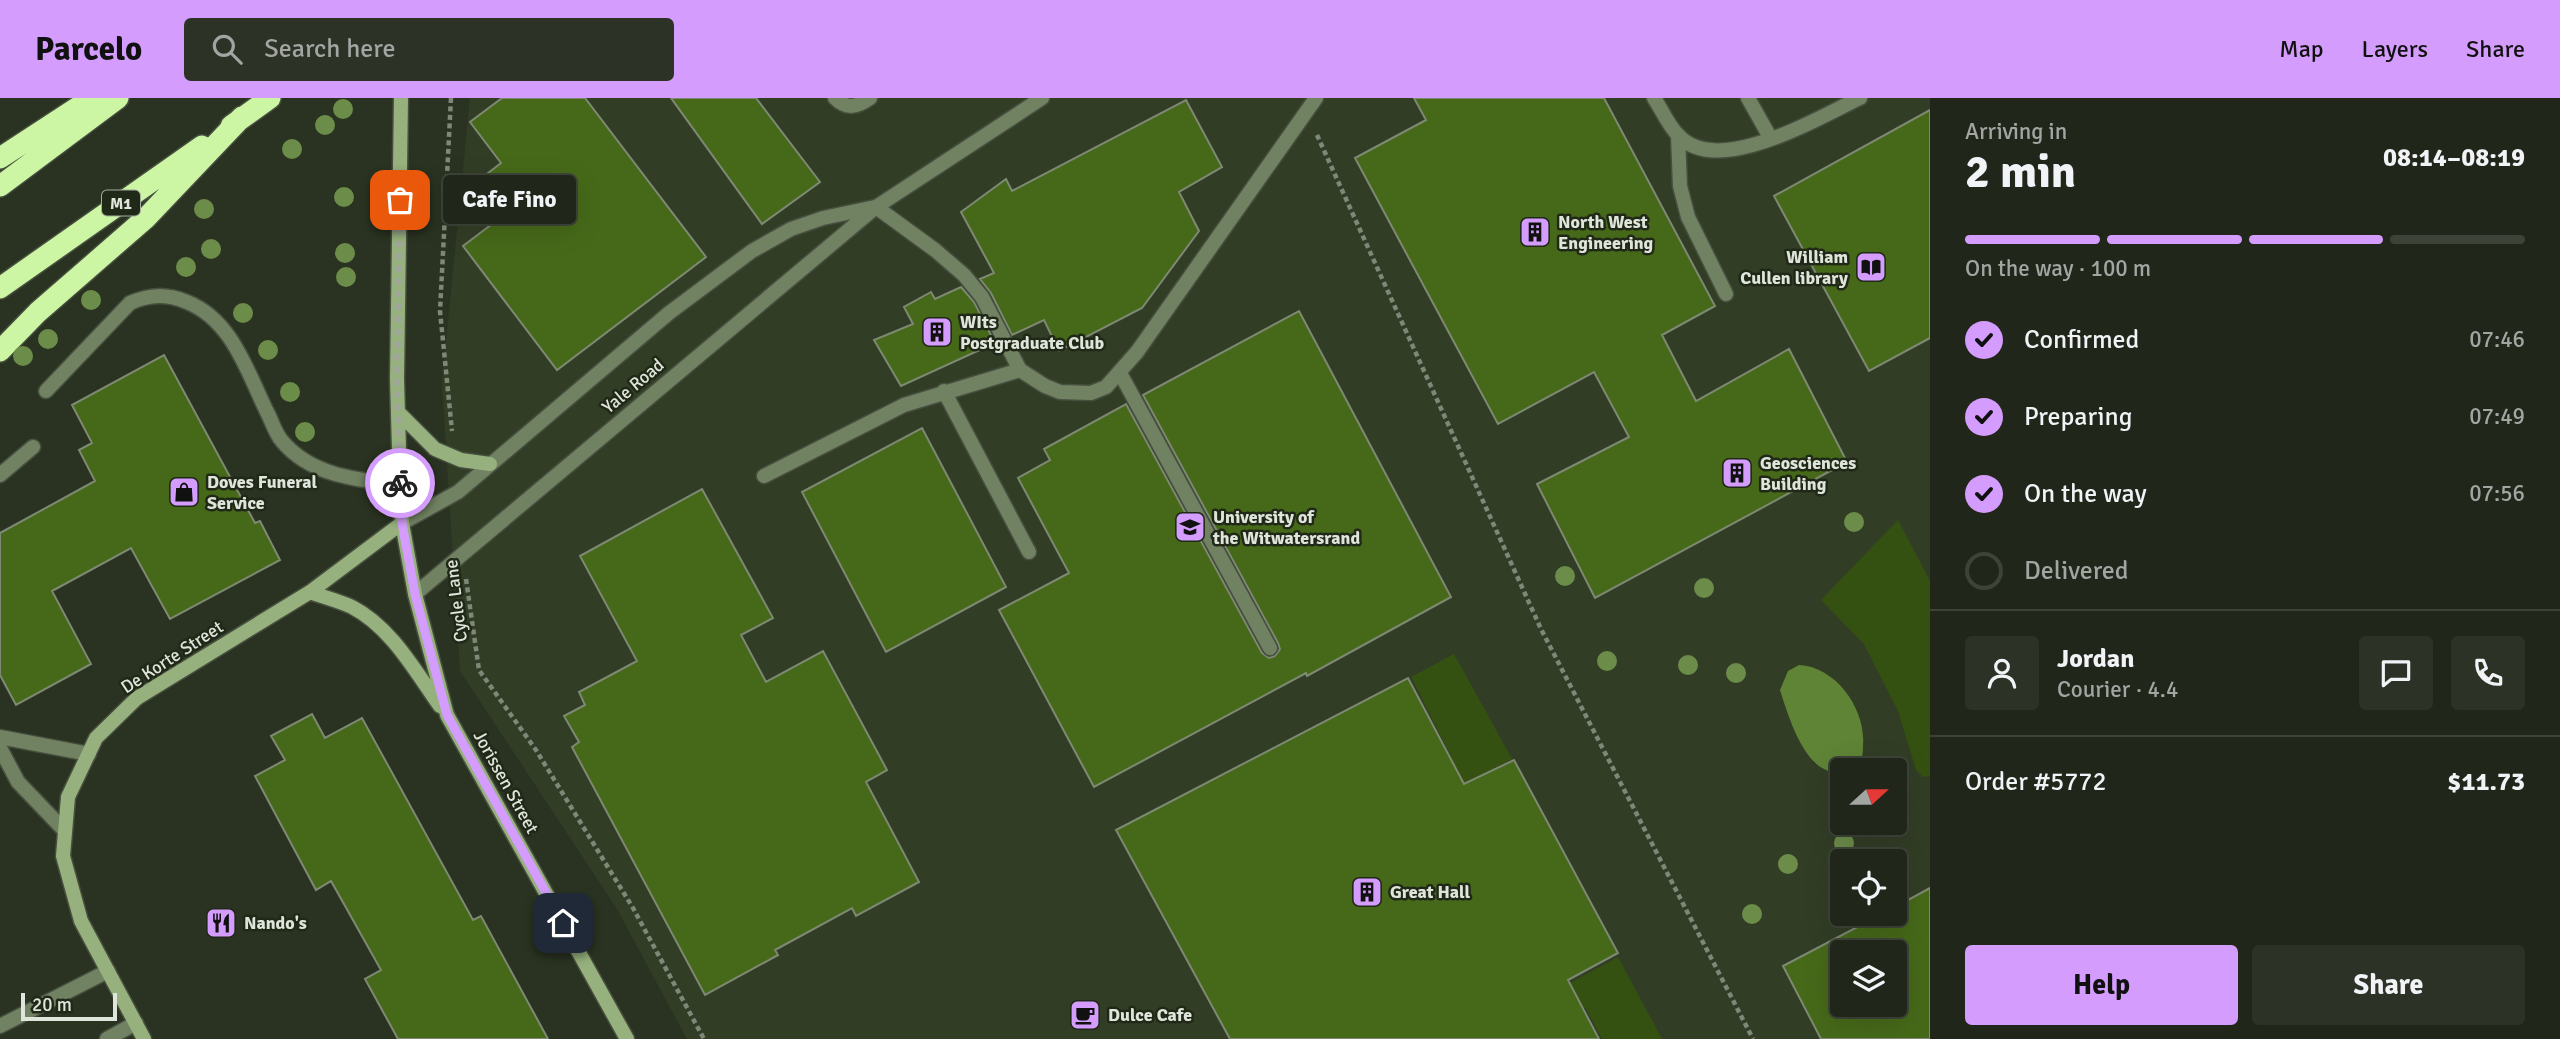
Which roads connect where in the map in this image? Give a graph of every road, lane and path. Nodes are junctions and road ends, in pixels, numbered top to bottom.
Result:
1 (92, 98) edge
2 (118, 98) edge
3 (270, 98) edge
4 (401, 98) edge
5 (451, 98) edge
6 (835, 98) edge
7 (870, 98) edge
8 (1315, 98) edge
9 (1654, 98) edge
10 (1748, 98) edge
11 (1860, 98) edge
12 (1036, 99) edge
13 (1306, 111) junction
14 (242, 117) junction
15 (1678, 136) junction
16 (1771, 139) junction
17 (0, 158) edge
18 (0, 186) edge
19 (876, 207) junction
20 (0, 288) edge
21 (1726, 294) dead end
22 (0, 351) edge
23 (1020, 370) junction
24 (1120, 373) junction
25 (46, 391) dead end
26 (944, 391) junction
27 (399, 414) junction
28 (33, 447) dead end
29 (455, 457) junction
30 (490, 464) junction
31 (0, 474) edge
32 (764, 475) dead end
33 (400, 485) junction
34 (402, 523) junction
35 (464, 552) junction
36 (1029, 552) dead end
37 (310, 592) junction
38 (415, 594) junction
39 (1270, 648) dead end
40 (447, 715) junction
41 (0, 737) edge
42 (0, 748) edge
43 (89, 754) junction
44 (65, 831) junction
45 (108, 971) junction
46 (136, 1023) junction
47 (0, 1026) edge
48 (107, 1039) edge
49 (144, 1039) edge
50 (627, 1039) edge
51 (704, 1039) edge
52 (1753, 1039) edge

1 - 17 highway
2 - 18 highway
3 - 14 highway, M1
4 - 27 main road, Jorissen Street
5 - 29 path
6 - 7 street
8 - 13 street
9 - 15 street
10 - 16 street
11 - 16 street
12 - 19 street, Yale Road
13 - 24 street
13 - 52 path
14 - 20 highway, M1
14 - 22 highway
15 - 16 street
15 - 21 street
19 - 23 street
19 - 30 street, Yale Road
19 - 35 street, Yale Road
23 - 24 street
23 - 26 street
24 - 39 street
25 - 33 street
26 - 32 street
26 - 36 street
27 - 29 main road
27 - 33 main road, Jorissen Street
28 - 31 street
29 - 30 main road
30 - 34 street, Yale Road
33 - 34 main road, Jorissen Street
34 - 37 main road, De Korte Street
34 - 38 main road, Jorissen Street
35 - 38 street, Yale Road
35 - 51 path, Cycle Lane
37 - 40 main road
37 - 43 main road, De Korte Street
38 - 40 main road, Jorissen Street
40 - 50 main road, Jorissen Street
41 - 43 street
42 - 44 street
43 - 44 main road, De Korte Street
44 - 45 main road, De Korte Street
45 - 46 main road, De Korte Street
45 - 47 street
46 - 48 street
46 - 49 main road, De Korte Street

